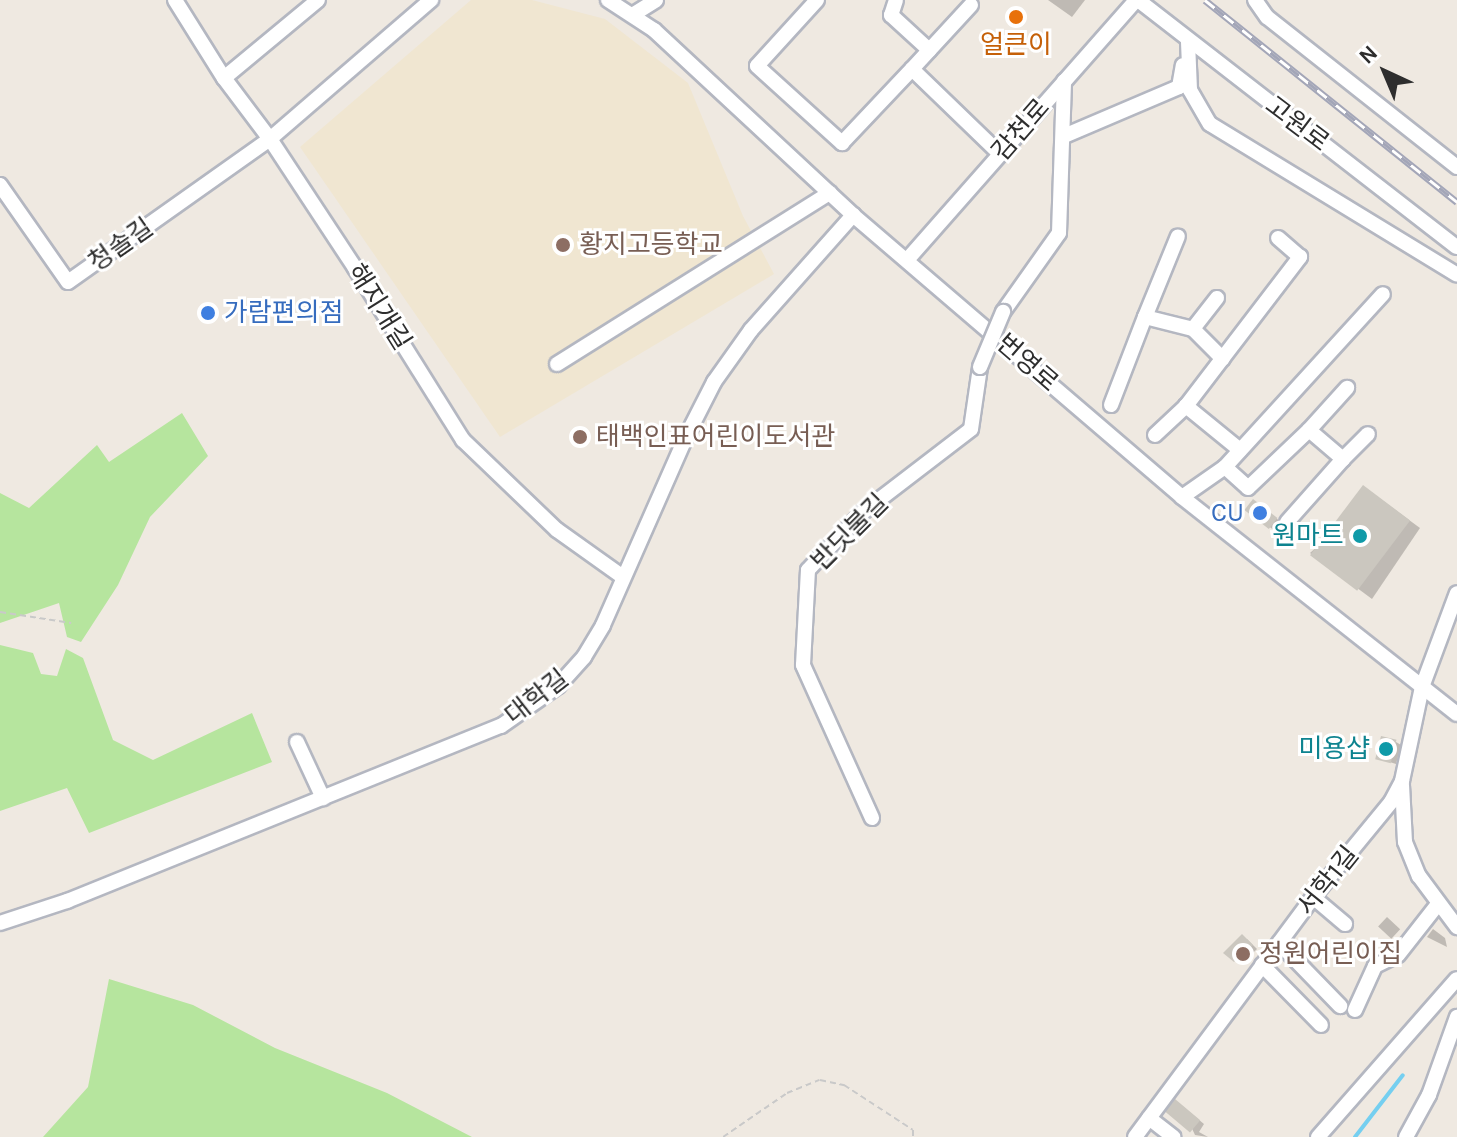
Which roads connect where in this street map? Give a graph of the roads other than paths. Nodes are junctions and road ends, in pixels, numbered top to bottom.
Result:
1 (175, 0) edge
2 (318, 0) edge
3 (431, 0) edge
4 (608, 0) edge
5 (656, 0) edge
6 (817, 0) edge
7 (896, 0) edge
8 (1137, 0) edge
9 (1245, 0) edge
10 (1255, 0) edge
11 (971, 5) dead end
12 (634, 14) junction
13 (1267, 17) junction
14 (1188, 42) junction
15 (929, 50) junction
16 (912, 69) junction
17 (224, 78) junction
18 (1064, 81) junction
19 (1064, 136) junction
20 (270, 139) junction
21 (1000, 154) junction
22 (1457, 167) edge
23 (0, 185) edge
24 (830, 193) junction
25 (853, 215) junction
26 (1178, 236) dead end
27 (1278, 238) dead end
28 (1457, 247) edge
29 (907, 260) junction
30 (1457, 275) edge
31 (1383, 294) dead end
32 (1217, 298) dead end
33 (1145, 317) junction
34 (1193, 329) junction
35 (1223, 359) junction
36 (557, 364) dead end
37 (1347, 388) dead end
38 (1111, 405) dead end
39 (1186, 406) junction
40 (1309, 430) junction
41 (1368, 434) dead end
42 (1155, 435) dead end
43 (1240, 450) junction
44 (1343, 459) junction
45 (1225, 467) junction
46 (1182, 497) junction
47 (1287, 522) dead end
48 (623, 577) junction
49 (1457, 593) edge
50 (1422, 687) junction
51 (1440, 701) junction
52 (1457, 707) edge
53 (1457, 714) edge
54 (1457, 723) edge
55 (297, 742) dead end
56 (1402, 781) junction
57 (323, 798) junction
58 (872, 818) dead end
59 (1313, 897) junction
60 (1438, 904) junction
61 (0, 923) edge
62 (1345, 924) dead end
63 (1457, 927) edge
64 (1279, 943) junction
65 (1262, 965) junction
66 (1457, 979) edge
67 (1457, 1017) edge
68 (1321, 1025) dead end
69 (1149, 1118) junction
70 (1135, 1137) edge
71 (1173, 1137) edge
72 (1318, 1137) edge
73 (1406, 1137) edge

1 - 17 street, 해지개길
2 - 17 street
3 - 20 street
4 - 12 street, 번영로
5 - 12 street
6 - 16 street
7 - 15 street
8 - 14 street, 고원로
8 - 18 street, 감천로
9 - 13 street
10 - 13 street
11 - 15 street
12 - 24 street, 번영로
13 - 22 street
14 - 19 street
14 - 28 street, 고원로
14 - 30 street
15 - 16 street
16 - 21 street
17 - 20 street, 해지개길
18 - 19 street
18 - 21 street, 감천로
19 - 58 street, 반딧불길, bridge
20 - 23 street, 청솔길
20 - 48 street, 해지개길
21 - 29 street, 감천로
24 - 25 street, 번영로
24 - 36 street
25 - 29 street, 번영로
25 - 48 street, 대학길
26 - 33 street
27 - 35 street
29 - 46 street, 번영로
31 - 43 street
32 - 34 street
33 - 34 street
33 - 38 street
34 - 35 street
35 - 39 street
37 - 40 street
39 - 42 street
39 - 43 street
40 - 44 street
40 - 45 street
41 - 44 street
43 - 45 street
44 - 47 street
45 - 46 street
46 - 50 street, 번영로
48 - 57 street, 대학길
49 - 50 street, 서학1길
50 - 51 street, 번영로
50 - 56 street, 서학1길
51 - 52 street
51 - 53 street, 번영로
51 - 54 street
55 - 57 street
56 - 59 street, 서학1길
56 - 60 street
57 - 61 street, 대학길
59 - 62 street
59 - 64 street, 서학1길
60 - 63 street
60 - 64 street
64 - 65 street, 서학1길
65 - 68 street
65 - 69 street, 서학1길
66 - 72 street
67 - 73 street
69 - 70 street, 서학1길
69 - 71 street

